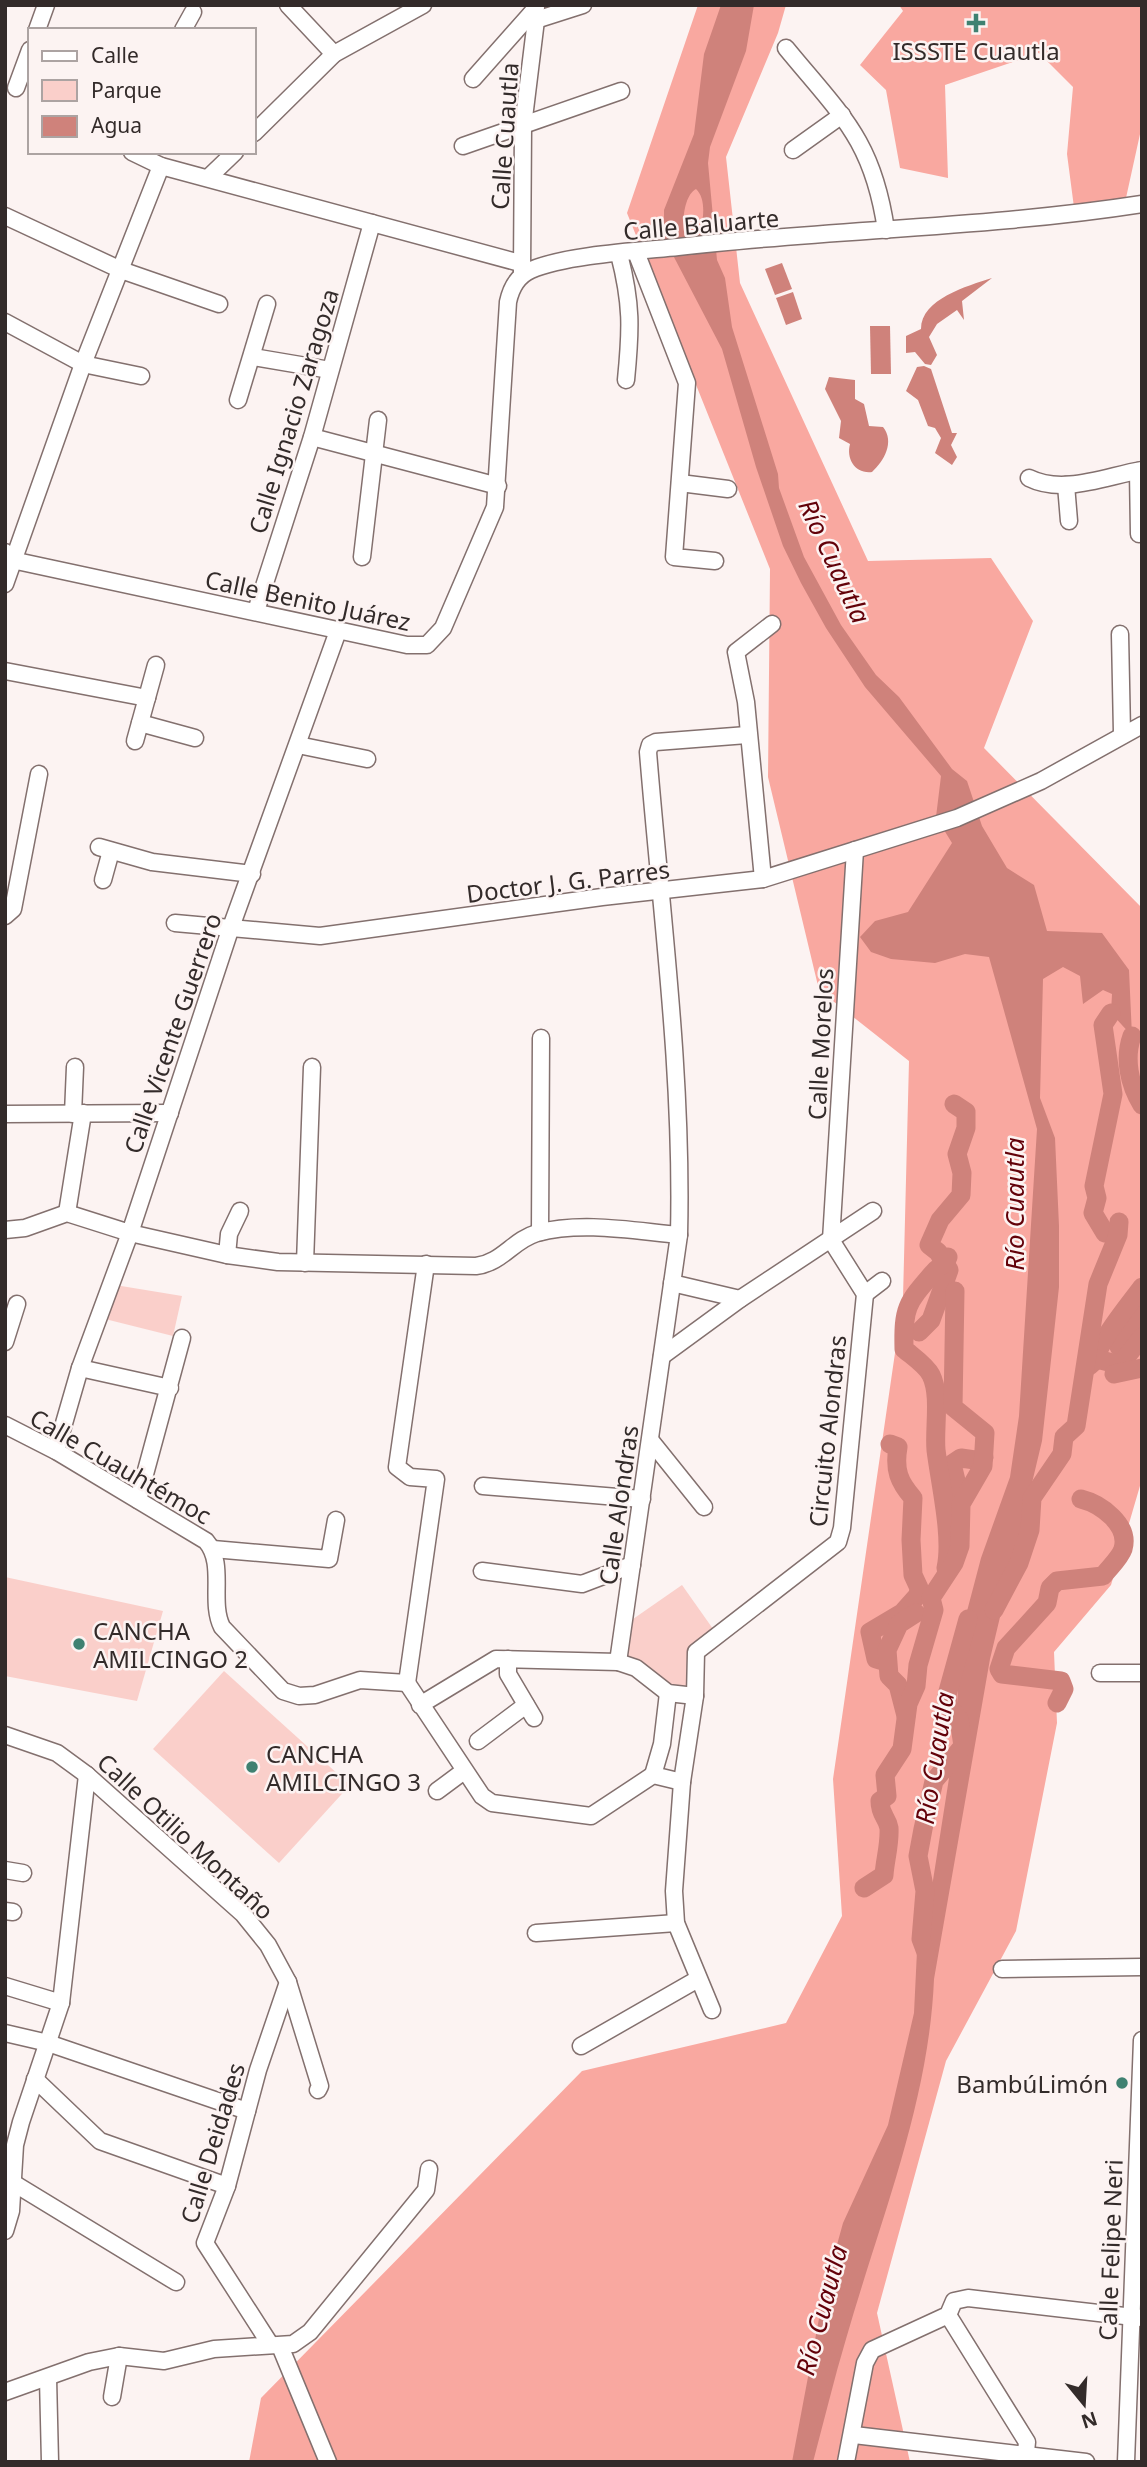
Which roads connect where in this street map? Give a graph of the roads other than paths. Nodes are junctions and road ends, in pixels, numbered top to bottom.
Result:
1 (46, 5) edge
2 (288, 5) edge
3 (423, 5) edge
4 (583, 5) edge
5 (193, 12) dead end
6 (535, 13) edge
7 (38, 28) edge
8 (184, 28) edge
9 (786, 48) dead end
10 (334, 54) junction
11 (28, 56) edge
12 (473, 79) dead end
13 (17, 89) edge
14 (621, 90) dead end
15 (842, 115) junction
16 (523, 126) junction
17 (256, 131) edge
18 (463, 146) dead end
19 (793, 150) dead end
20 (233, 154) edge
21 (153, 160) edge
22 (209, 177) junction
23 (1142, 204) edge
24 (5, 216) edge
25 (372, 223) junction
26 (886, 230) junction
27 (628, 253) junction
28 (521, 269) junction
29 (121, 270) junction
30 (219, 304) dead end
31 (267, 304) dead end
32 (5, 322) edge
33 (253, 357) junction
34 (83, 364) junction
35 (331, 370) junction
36 (141, 376) dead end
37 (626, 380) dead end
38 (238, 400) dead end
39 (378, 421) dead end
40 (312, 437) junction
41 (375, 453) junction
42 (1140, 471) edge
43 (1029, 478) dead end
44 (680, 483) junction
45 (1066, 485) junction
46 (498, 486) junction
47 (728, 489) dead end
48 (1069, 521) dead end
49 (1139, 534) dead end
50 (9, 556) edge
51 (362, 557) dead end
52 (715, 561) dead end
53 (5, 584) edge
54 (256, 611) junction
55 (772, 624) dead end
56 (338, 631) junction
57 (1120, 634) dead end
58 (156, 665) dead end
59 (5, 671) edge
60 (147, 698) junction
61 (140, 723) junction
62 (1142, 725) edge
63 (1122, 733) junction
64 (747, 735) junction
65 (195, 738) dead end
66 (135, 741) dead end
67 (298, 745) junction
68 (367, 758) dead end
69 (39, 774) dead end
70 (855, 850) junction
71 (251, 874) junction
72 (763, 879) junction
73 (103, 880) dead end
74 (660, 892) junction
75 (7, 915) edge
76 (175, 923) dead end
77 (230, 930) junction
78 (541, 1038) dead end
79 (75, 1066) dead end
80 (312, 1067) dead end
81 (78, 1113) junction
82 (170, 1113) junction
83 (5, 1114) edge
84 (240, 1210) dead end
85 (873, 1211) dead end
86 (67, 1213) junction
87 (5, 1230) edge
88 (130, 1233) junction
89 (540, 1233) junction
90 (680, 1235) junction
91 (831, 1240) junction
92 (227, 1255) junction
93 (304, 1263) junction
94 (426, 1264) junction
95 (882, 1281) dead end
96 (672, 1283) junction
97 (864, 1294) junction
98 (740, 1299) junction
99 (17, 1304) dead end
100 (182, 1338) dead end
101 (5, 1342) edge
102 (662, 1356) junction
103 (80, 1368) junction
104 (170, 1388) junction
105 (5, 1425) edge
106 (651, 1441) junction
107 (56, 1451) junction
108 (483, 1486) dead end
109 (642, 1499) junction
110 (138, 1500) junction
111 (704, 1507) dead end
112 (336, 1520) dead end
113 (213, 1549) junction
114 (632, 1565) junction
115 (482, 1571) dead end
116 (508, 1659) junction
117 (618, 1662) junction
118 (1100, 1673) dead end
119 (1142, 1673) edge
120 (407, 1683) junction
121 (668, 1693) junction
122 (695, 1696) junction
123 (421, 1705) junction
124 (664, 1724) junction
125 (5, 1735) edge
126 (691, 1735) junction
127 (478, 1741) dead end
128 (464, 1771) junction
129 (87, 1775) junction
130 (653, 1775) junction
131 (682, 1782) junction
132 (437, 1791) dead end
133 (5, 1870) edge
134 (23, 1873) dead end
135 (676, 1923) junction
136 (536, 1933) dead end
137 (1142, 1967) edge
138 (1002, 1969) dead end
139 (698, 1979) junction
140 (288, 1982) junction
141 (5, 1986) edge
142 (61, 2003) junction
143 (712, 2011) dead end
144 (5, 2033) edge
145 (1142, 2040) edge
146 (48, 2043) junction
147 (581, 2046) dead end
148 (35, 2079) junction
149 (318, 2090) dead end
150 (247, 2111) junction
151 (429, 2169) dead end
152 (15, 2184) junction
153 (227, 2186) junction
154 (5, 2231) edge
155 (176, 2282) dead end
156 (948, 2315) junction
157 (1135, 2317) edge
158 (281, 2345) junction
159 (119, 2356) junction
160 (48, 2378) junction
161 (5, 2392) edge
162 (112, 2397) dead end
163 (853, 2435) junction
164 (1025, 2458) edge
165 (50, 2462) edge
166 (328, 2462) edge
167 (846, 2462) edge
168 (1086, 2462) edge
169 (1126, 2462) edge

1 - 7 street
2 - 10 street
3 - 10 street
4 - 6 street
5 - 8 street
6 - 12 street
6 - 16 street, Calle Cuautla
9 - 15 street
10 - 17 street
11 - 13 street
14 - 16 street
15 - 19 street
15 - 26 street
16 - 18 street
16 - 28 street, Calle Cuautla
20 - 22 street
21 - 22 street
21 - 29 street
22 - 25 street
23 - 26 street, Calle Baluarte
24 - 29 street
25 - 28 street
25 - 35 street, Calle Ignacio Zaragoza
26 - 27 street, Calle Baluarte
27 - 28 street, Calle Baluarte
27 - 37 street
27 - 44 street
28 - 46 street, Calle Benito Juárez
29 - 30 street
29 - 34 street
31 - 33 street
32 - 34 street
33 - 35 street
33 - 38 street
34 - 36 street
34 - 50 street
35 - 40 street, Calle Ignacio Zaragoza
39 - 41 street
40 - 41 street
40 - 54 street, Calle Ignacio Zaragoza
41 - 46 street
41 - 51 street
42 - 45 street
42 - 49 street
43 - 45 street
44 - 47 street
44 - 52 street
45 - 48 street
46 - 56 street, Calle Benito Juárez
50 - 53 street
50 - 54 street, Calle Benito Juárez
54 - 56 street, Calle Benito Juárez
55 - 64 street
56 - 67 street, Calle Vicente Guerrero
57 - 63 street
58 - 60 street
59 - 60 street
60 - 61 street
61 - 65 street
61 - 66 street
62 - 63 street, Doctor J. G. Parres
63 - 70 street, Doctor J. G. Parres
64 - 72 street
64 - 74 street, Calle Alondras
67 - 68 street
67 - 71 street, Calle Vicente Guerrero
69 - 75 street
70 - 72 street, Doctor J. G. Parres
70 - 91 street, Calle Morelos
71 - 73 street
71 - 77 street, Calle Vicente Guerrero
72 - 74 street, Doctor J. G. Parres
74 - 77 street, Doctor J. G. Parres
74 - 90 street, Calle Alondras
76 - 77 street, Doctor J. G. Parres
77 - 82 street, Calle Vicente Guerrero
78 - 89 street
79 - 81 street
80 - 93 street
81 - 82 street
81 - 83 street
81 - 86 street
82 - 88 street, Calle Vicente Guerrero
84 - 92 street
85 - 91 street
86 - 87 street
86 - 88 street
88 - 92 street
88 - 103 street, Calle Vicente Guerrero
89 - 90 street
89 - 94 street
90 - 96 street, Calle Alondras
91 - 97 street
91 - 98 street
92 - 93 street
93 - 94 street
94 - 120 street
95 - 97 street
96 - 98 street
96 - 102 street, Calle Alondras
97 - 122 street, Circuito Alondras
98 - 102 street
99 - 101 street
100 - 104 street
102 - 106 street, Calle Alondras
103 - 104 street
103 - 107 street, Calle Vicente Guerrero
104 - 110 street
105 - 107 street, Calle Cuauhtémoc
106 - 109 street, Calle Alondras
106 - 111 street
107 - 110 street, Calle Cuauhtémoc
108 - 109 street
109 - 114 street, Calle Alondras
110 - 113 street, Calle Cuauhtémoc
112 - 113 street
113 - 120 street
114 - 115 street
114 - 117 street, Calle Alondras
116 - 117 street
116 - 123 street
116 - 127 street
117 - 121 street
118 - 119 street
120 - 123 street
121 - 122 street
121 - 124 street
122 - 126 street
123 - 128 street
124 - 126 street
124 - 130 street
125 - 129 street, Calle Otilio Montaño
126 - 131 street
128 - 130 street
128 - 132 street
129 - 140 street, Calle Otilio Montaño
129 - 142 street
130 - 131 street
131 - 135 street
133 - 134 street
135 - 136 street
135 - 139 street
137 - 138 street
139 - 143 street
139 - 147 street
140 - 149 street, Calle Otilio Montaño
140 - 150 street, Calle Deidades
141 - 142 street
142 - 146 street
144 - 146 street
145 - 157 street, Calle Felipe Neri
146 - 148 street
146 - 150 street
148 - 152 street
148 - 153 street
150 - 153 street, Calle Deidades
151 - 158 street
152 - 154 street
152 - 155 street
153 - 158 street, Calle Deidades
156 - 157 street
156 - 163 street
156 - 164 street
157 - 169 street, Calle Felipe Neri
158 - 159 street
158 - 166 street
159 - 160 street
159 - 162 street
160 - 161 street
160 - 165 street
163 - 164 street
163 - 167 street
164 - 168 street

